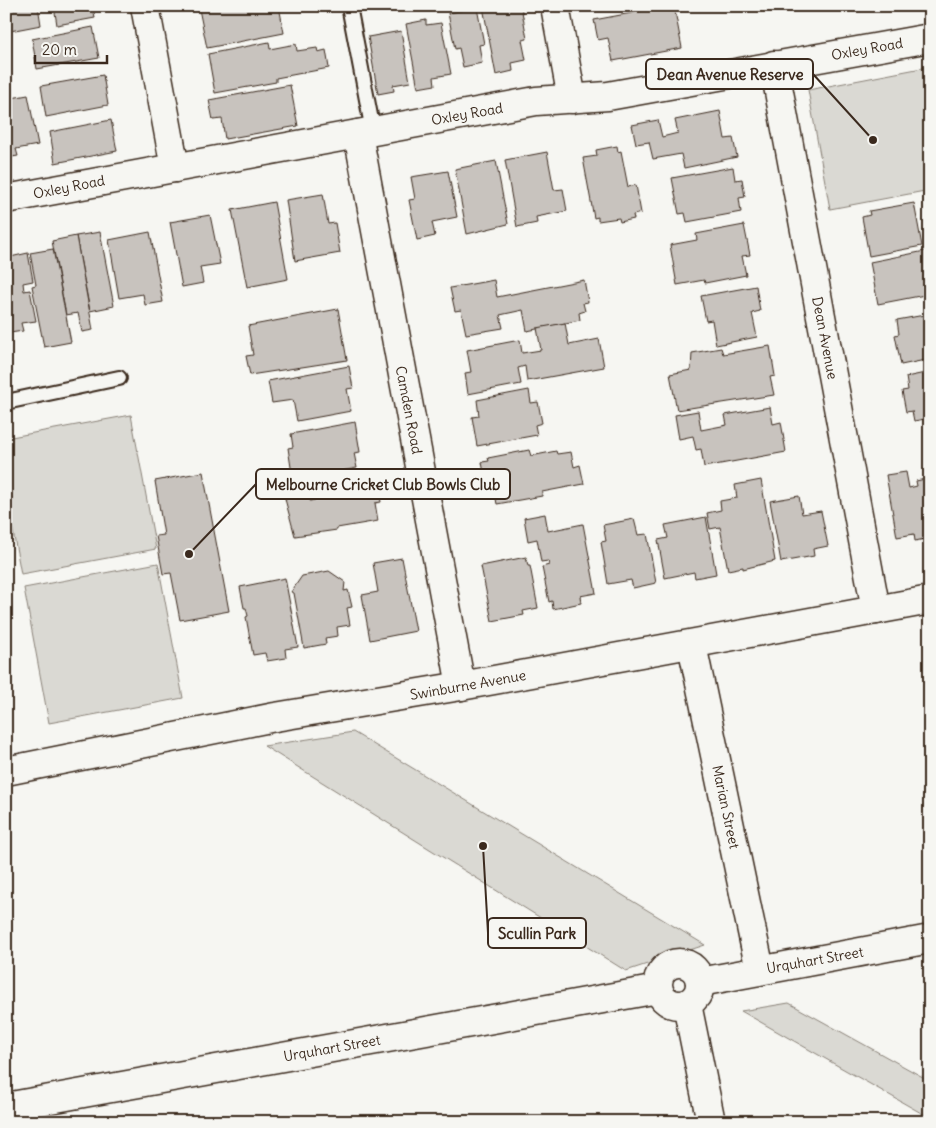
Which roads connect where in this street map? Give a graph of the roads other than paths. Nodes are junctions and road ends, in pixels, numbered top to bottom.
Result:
1 (145, 6) edge
2 (348, 6) edge
3 (555, 6) edge
4 (930, 38) edge
5 (774, 65) junction
6 (572, 99) junction
7 (366, 132) junction
8 (175, 168) junction
9 (6, 199) edge
10 (119, 378) dead end
11 (6, 402) edge
12 (930, 600) edge
13 (876, 610) junction
14 (692, 644) junction
15 (461, 686) junction
16 (6, 771) edge
17 (930, 939) edge
18 (760, 970) junction
19 (658, 989) junction
20 (693, 993) junction
21 (6, 1107) edge
22 (711, 1122) edge

1 - 8 street
2 - 7 lane
3 - 6 street
4 - 5 street, Oxley Road
5 - 6 street, Oxley Road
5 - 13 street, Dean Avenue
6 - 7 street, Oxley Road
7 - 8 street, Oxley Road
7 - 15 street, Camden Road
8 - 9 street, Oxley Road
10 - 11 lane
12 - 13 street, Swinburne Avenue
13 - 14 street, Swinburne Avenue
14 - 15 street, Swinburne Avenue
14 - 18 street, Marian Street
15 - 16 street, Swinburne Avenue
17 - 18 street, Urquhart Street
18 - 20 street, Urquhart Street
19 - 20 street
19 - 20 street
19 - 21 street, Urquhart Street
20 - 22 street

